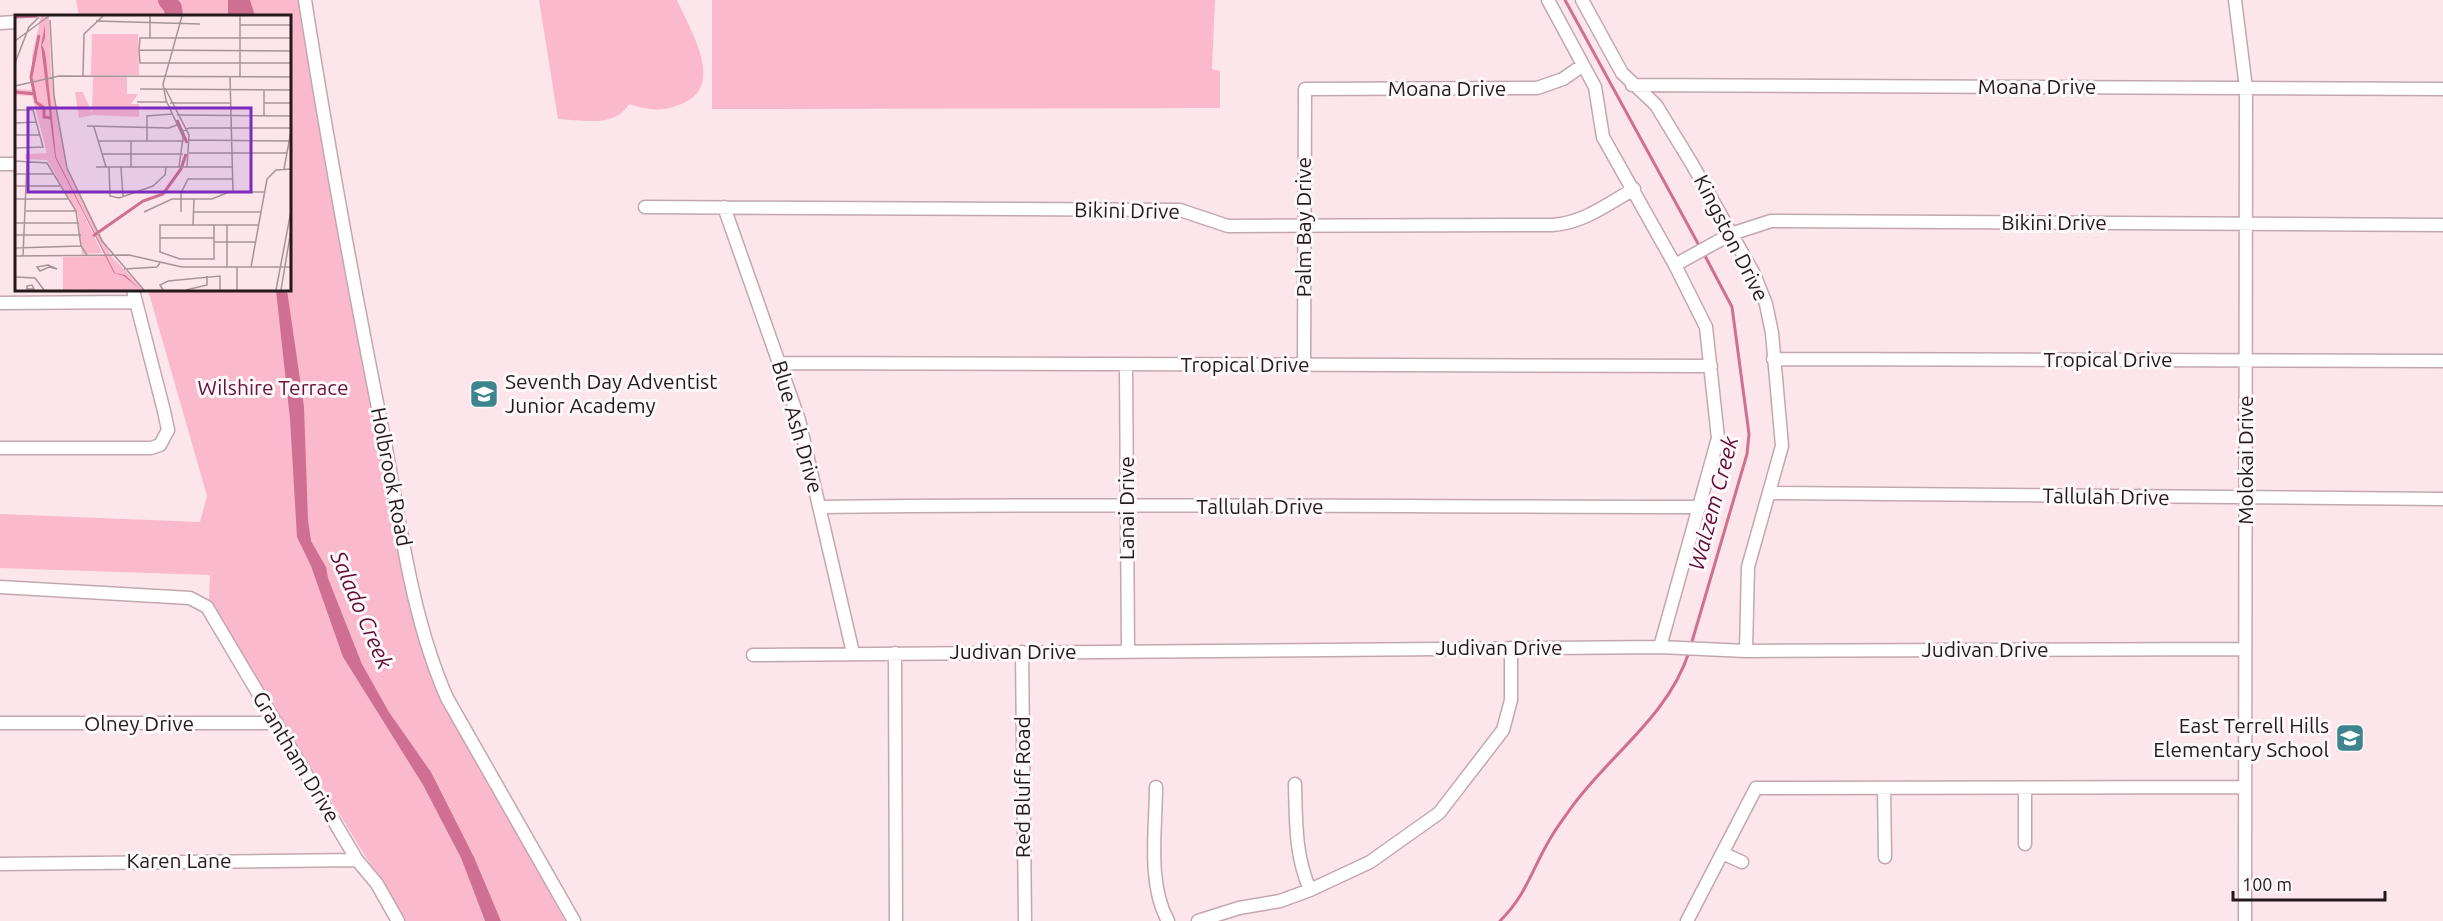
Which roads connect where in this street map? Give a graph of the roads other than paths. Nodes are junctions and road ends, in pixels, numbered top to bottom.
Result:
1 (305, 0) edge
2 (1548, 0) edge
3 (1582, 0) edge
4 (2235, 0) edge
5 (1583, 65) junction
6 (1632, 85) junction
7 (2246, 88) junction
8 (1305, 89) joint
9 (2443, 89) edge
10 (1634, 189) junction
11 (645, 207) dead end
12 (724, 207) junction
13 (2247, 224) junction
14 (2443, 225) edge
15 (1304, 226) junction
16 (1731, 234) junction
17 (1675, 265) junction
18 (134, 296) edge
19 (0, 303) edge
20 (1773, 359) junction
21 (2246, 360) junction
22 (2443, 361) edge
23 (780, 363) junction
24 (1126, 365) junction
25 (1304, 365) junction
26 (1711, 366) junction
27 (0, 448) edge
28 (1770, 493) junction
29 (2246, 498) junction
30 (2443, 499) edge
31 (819, 507) junction
32 (1127, 507) junction
33 (1700, 507) junction
34 (0, 587) edge
35 (1660, 647) junction
36 (1511, 648) junction
37 (2245, 649) junction
38 (1128, 651) junction
39 (1746, 651) junction
40 (853, 652) junction
41 (895, 652) junction
42 (1022, 652) junction
43 (753, 655) dead end
44 (0, 723) edge
45 (277, 723) junction
46 (1295, 783) dead end
47 (1156, 787) dead end
48 (2245, 787) junction
49 (1884, 788) junction
50 (2025, 788) junction
51 (2025, 844) dead end
52 (1722, 853) junction
53 (1885, 857) dead end
54 (357, 860) junction
55 (1742, 862) dead end
56 (0, 864) edge
57 (1310, 890) junction
58 (398, 921) edge
59 (574, 921) edge
60 (896, 921) edge
61 (1025, 921) edge
62 (1168, 921) edge
63 (1198, 921) edge
64 (1687, 921) edge
65 (2245, 921) edge

1 - 59 street, Holbrook Road
2 - 5 street
3 - 6 street, Kingston Drive
4 - 7 street, Molokai Drive
5 - 8 street, Moana Drive
5 - 10 street
6 - 7 street, Moana Drive
6 - 16 street, Kingston Drive
7 - 9 street, Moana Drive
7 - 13 street, Molokai Drive
8 - 15 street, Palm Bay Drive
10 - 15 street, Bikini Drive
10 - 17 street
11 - 12 street, Bikini Drive
12 - 15 street, Bikini Drive
12 - 23 street, Blue Ash Drive
13 - 14 street, Bikini Drive
13 - 16 street, Bikini Drive
13 - 21 street, Molokai Drive
15 - 25 street, Palm Bay Drive
16 - 17 street, Bikini Drive
16 - 20 street, Kingston Drive
17 - 26 street
18 - 19 street
18 - 27 street
20 - 21 street, Tropical Drive
20 - 28 street, Kingston Drive
21 - 22 street, Tropical Drive
21 - 29 street, Molokai Drive
23 - 24 street, Tropical Drive
23 - 31 street, Blue Ash Drive
24 - 25 street, Tropical Drive
24 - 32 street, Lanai Drive
25 - 26 street, Tropical Drive
26 - 33 street
28 - 29 street, Tallulah Drive
28 - 39 street, Kingston Drive
29 - 30 street, Tallulah Drive
29 - 37 street, Molokai Drive
31 - 32 street, Tallulah Drive
31 - 40 street, Blue Ash Drive
32 - 33 street, Tallulah Drive
32 - 38 street, Lanai Drive
33 - 35 street
34 - 45 street, Grantham Drive
35 - 36 street, Judivan Drive
35 - 39 street, Judivan Drive
36 - 38 street, Judivan Drive
36 - 57 street
37 - 39 street, Judivan Drive
37 - 48 street, Molokai Drive
38 - 42 street, Judivan Drive
40 - 41 street, Judivan Drive
40 - 43 street, Judivan Drive
41 - 42 street, Judivan Drive
41 - 60 street
42 - 61 street, Red Bluff Road
44 - 45 street, Olney Drive
45 - 54 street, Grantham Drive
46 - 57 street
47 - 62 street
48 - 50 street
48 - 65 street, Molokai Drive
49 - 50 street
49 - 52 street
49 - 53 street
50 - 51 street
52 - 55 street
52 - 64 street
54 - 56 street, Karen Lane
54 - 58 street, Grantham Drive
57 - 63 street

